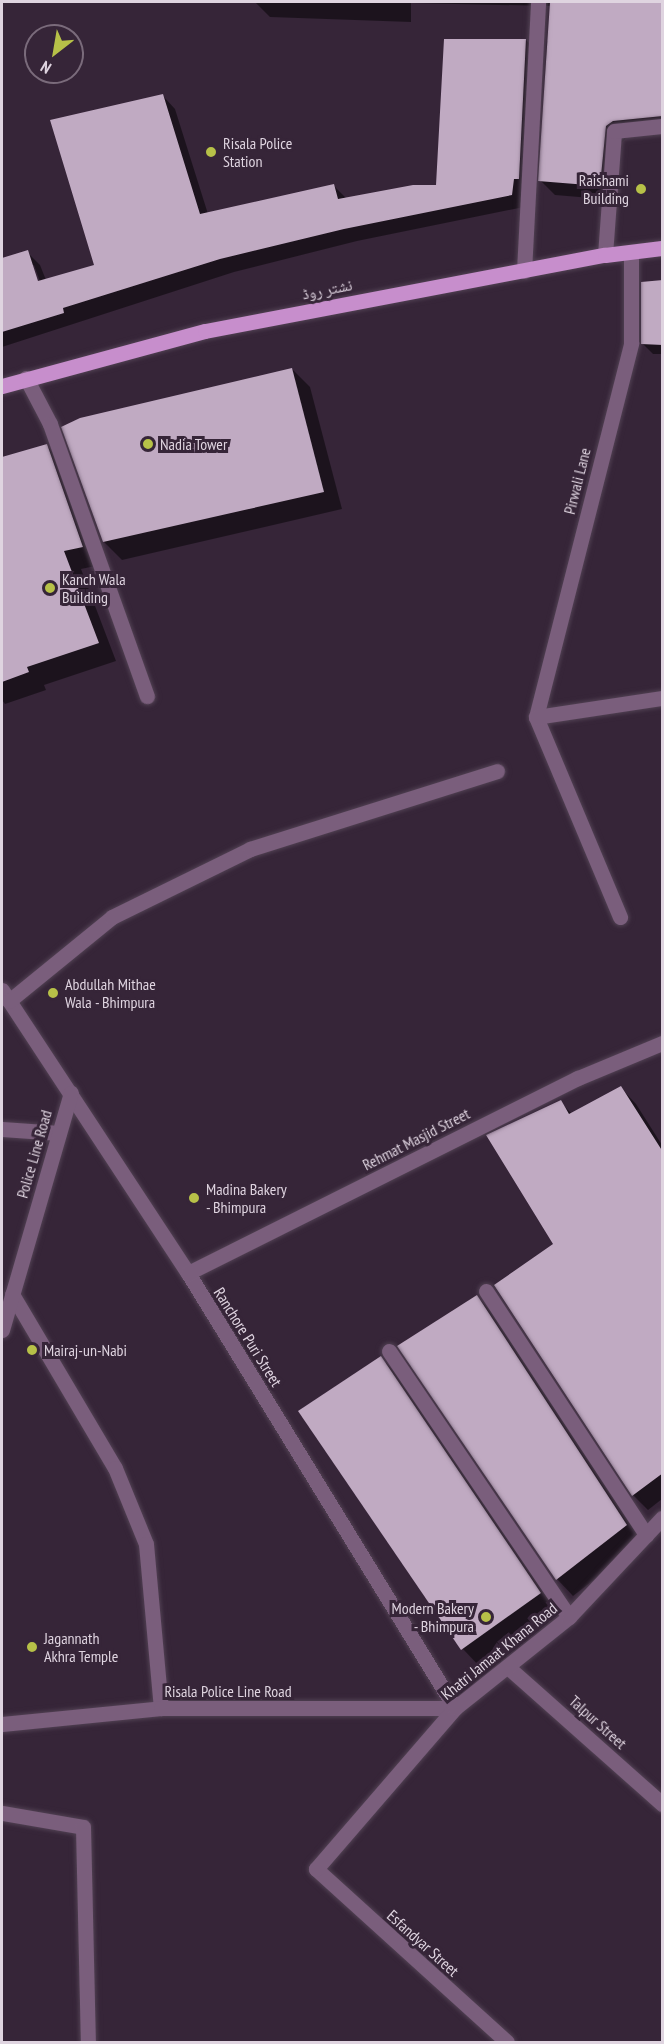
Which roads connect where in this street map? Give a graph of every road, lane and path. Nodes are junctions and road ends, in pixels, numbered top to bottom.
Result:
1 (538, 2) edge
2 (663, 126) edge
3 (663, 248) edge
4 (631, 252) junction
5 (605, 255) junction
6 (524, 270) junction
7 (26, 378) junction
8 (2, 386) edge
9 (147, 696) dead end
10 (663, 698) edge
11 (536, 717) junction
12 (497, 771) dead end
13 (620, 917) dead end
14 (5, 996) edge
15 (663, 1043) edge
16 (71, 1093) junction
17 (2, 1129) edge
18 (59, 1133) junction
19 (188, 1273) junction
20 (486, 1291) dead end
21 (12, 1294) junction
22 (2, 1329) edge
23 (389, 1352) dead end
24 (663, 1518) edge
25 (646, 1535) junction
26 (569, 1617) junction
27 (509, 1668) junction
28 (161, 1708) junction
29 (455, 1708) junction
30 (2, 1724) edge
31 (663, 1804) edge
32 (2, 1813) edge
33 (316, 1869) joint
34 (88, 2043) edge
35 (507, 2043) edge

1 - 6 street
2 - 5 street
3 - 4 main road, نشتر روڈ
4 - 5 main road, نشتر روڈ
4 - 11 street, Pirwali Lane
5 - 6 main road, نشتر روڈ
6 - 7 main road, نشتر روڈ
7 - 8 main road, نشتر روڈ
7 - 9 street
10 - 11 street
11 - 13 street
12 - 14 street
14 - 16 street, Ranchore Puri Street
15 - 19 street, Rehmat Masjid Street
16 - 18 street, Police Line Road
16 - 19 street, Ranchore Puri Street
17 - 18 street
18 - 21 street, Police Line Road
19 - 29 street, Ranchore Puri Street
20 - 25 street
21 - 22 street, Police Line Road
21 - 28 street
23 - 26 street
24 - 25 street, Khatri Jamaat Khana Road
25 - 26 street, Khatri Jamaat Khana Road
26 - 27 street, Khatri Jamaat Khana Road
27 - 29 street, Khatri Jamaat Khana Road
27 - 31 street, Talpur Street
28 - 29 street, Risala Police Line Road
28 - 30 street, Risala Police Line Road
29 - 33 street, Khatri Jamaat Khana Road
32 - 34 street
33 - 35 street, Esfandyar Street

